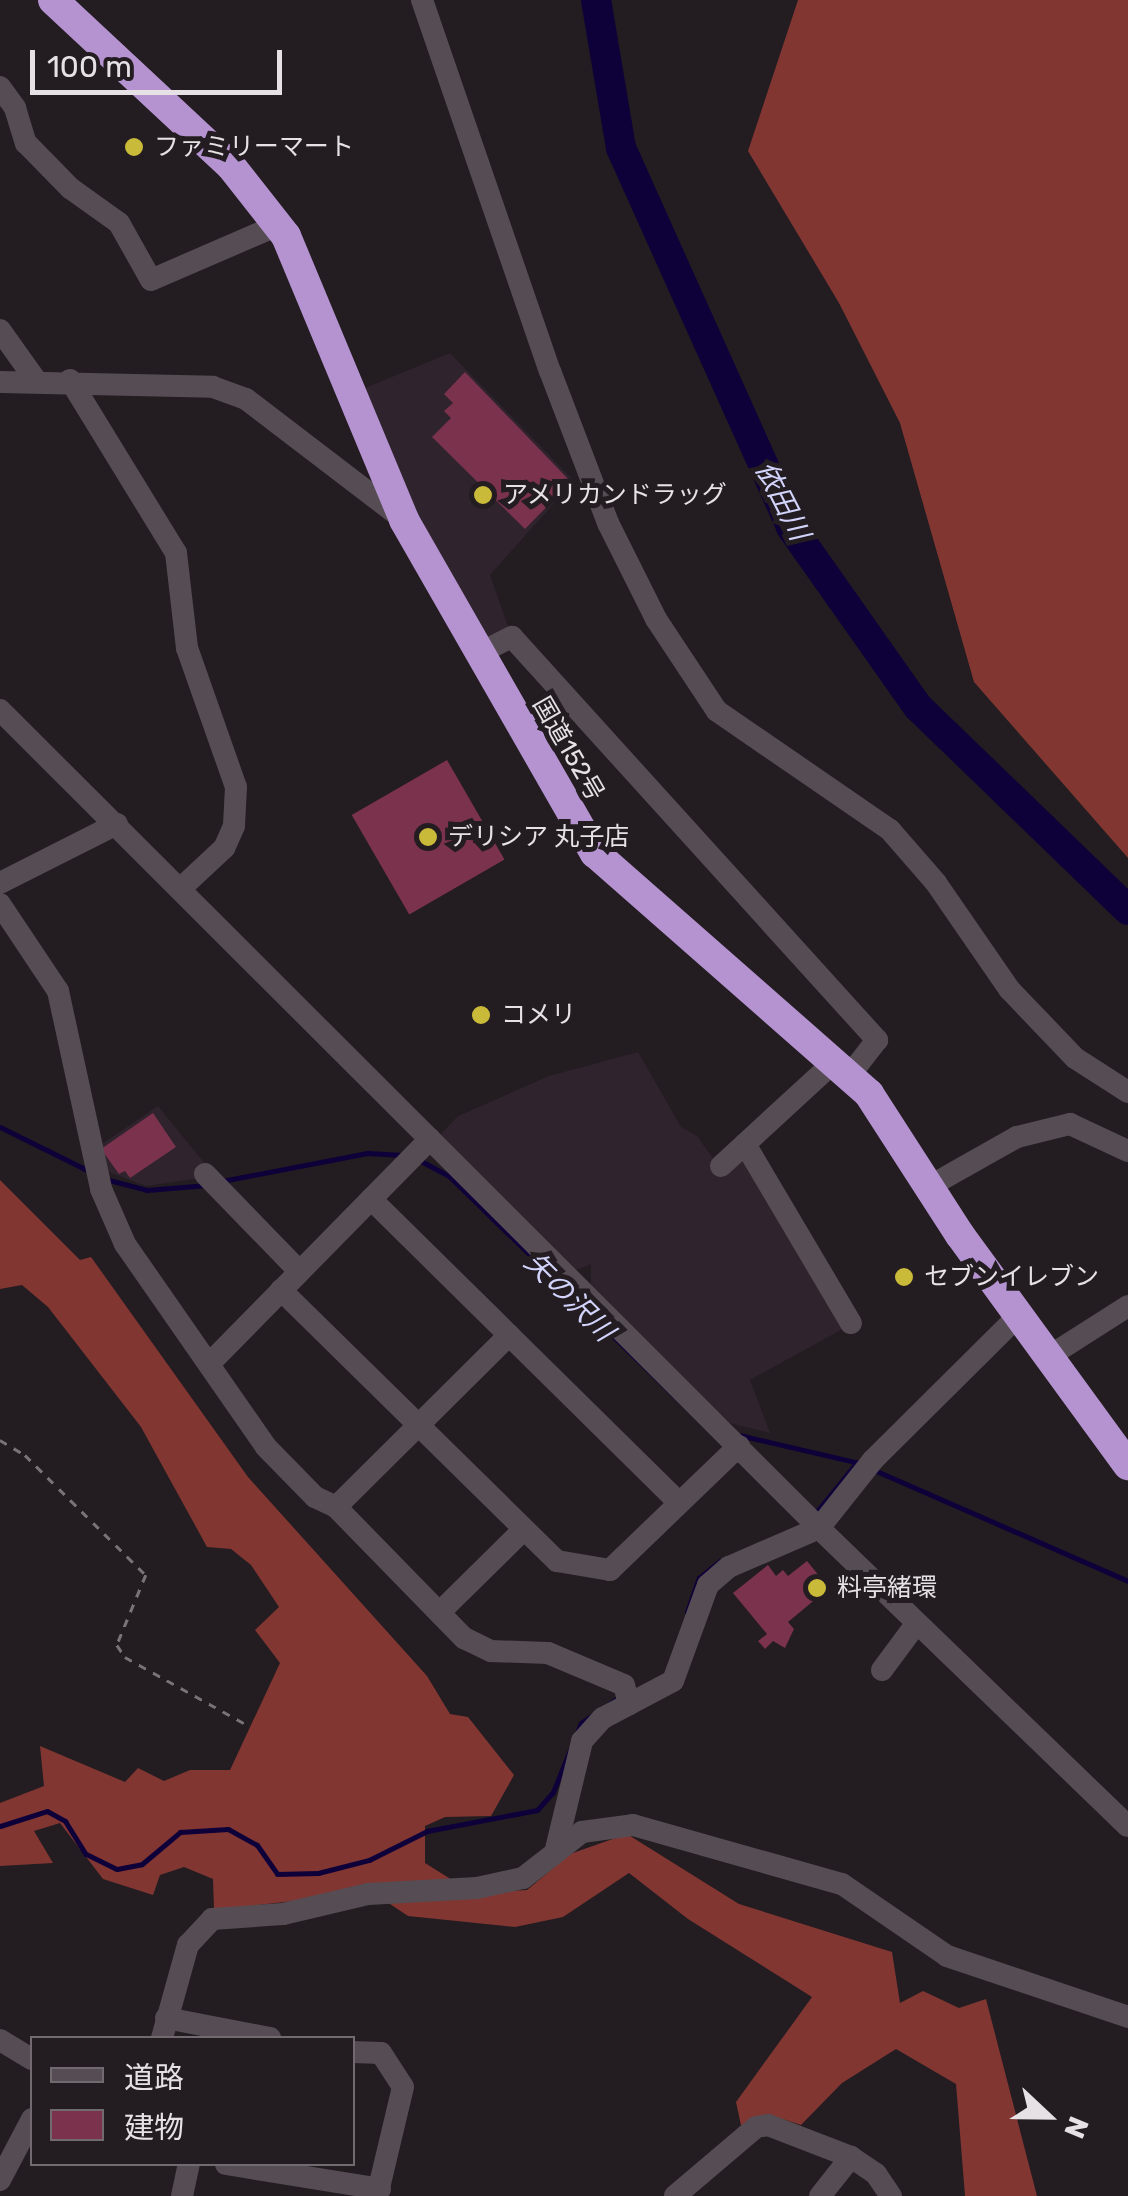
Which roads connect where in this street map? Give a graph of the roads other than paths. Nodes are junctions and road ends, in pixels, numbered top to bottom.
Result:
1 (53, 0) edge
2 (422, 0) edge
3 (0, 87) edge
4 (278, 225) junction
5 (0, 330) edge
6 (35, 379) junction
7 (70, 380) junction
8 (0, 382) edge
9 (404, 520) junction
10 (478, 654) junction
11 (0, 710) edge
12 (117, 824) junction
13 (0, 883) edge
14 (180, 889) junction
15 (0, 904) edge
16 (8, 937) edge
17 (841, 1069) junction
18 (1128, 1092) edge
19 (745, 1144) junction
20 (418, 1151) junction
21 (1128, 1152) edge
22 (721, 1166) dead end
23 (209, 1180) dead end
24 (930, 1186) junction
25 (371, 1199) junction
26 (298, 1270) junction
27 (281, 1290) junction
28 (1128, 1306) edge
29 (1018, 1316) junction
30 (851, 1323) dead end
31 (509, 1335) junction
32 (1048, 1357) junction
33 (210, 1363) junction
34 (420, 1426) junction
35 (730, 1437) junction
36 (1128, 1464) edge
37 (678, 1502) junction
38 (336, 1507) junction
39 (814, 1522) junction
40 (521, 1532) junction
41 (440, 1612) junction
42 (916, 1624) junction
43 (882, 1670) dead end
44 (627, 1698) junction
45 (1128, 1826) edge
46 (554, 1853) junction
47 (1128, 2017) edge
48 (164, 2028) edge
49 (249, 2036) edge
50 (0, 2040) edge
51 (355, 2052) edge
52 (30, 2057) edge
53 (30, 2123) edge
54 (850, 2157) junction
55 (190, 2166) edge
56 (237, 2166) edge
57 (0, 2180) edge
58 (378, 2192) edge
59 (182, 2196) edge
60 (675, 2196) edge
61 (820, 2196) edge
62 (891, 2196) edge

1 - 4 highway, 国道152号
2 - 18 street
3 - 4 street
4 - 9 highway, 国道152号
5 - 6 street
6 - 7 street
6 - 8 street
7 - 9 street
7 - 14 street
9 - 10 highway, 国道152号
10 - 17 highway, 国道152号
10 - 17 street
11 - 12 street
12 - 13 street
12 - 14 street
14 - 20 street
15 - 16 street
16 - 33 street
17 - 19 street
17 - 24 highway, 国道152号
19 - 22 street
19 - 30 street
20 - 25 street
20 - 35 street
21 - 24 street
23 - 26 street
24 - 29 highway, 国道152号
25 - 26 street
25 - 31 street
26 - 27 street
27 - 33 street
27 - 34 street
28 - 32 street
29 - 32 highway, 国道152号
29 - 39 street
31 - 34 street
31 - 37 street
32 - 36 highway, 国道152号
33 - 38 street
34 - 38 street
34 - 40 street
35 - 37 street
35 - 39 street
37 - 40 street
38 - 41 street
39 - 42 street
39 - 44 street
40 - 41 street
41 - 44 street
42 - 43 street
42 - 45 street
44 - 46 street
46 - 47 street
46 - 48 street
48 - 49 street
50 - 52 street
51 - 58 street
53 - 57 street
54 - 60 street
54 - 61 street
54 - 62 street
55 - 59 street
56 - 58 street

